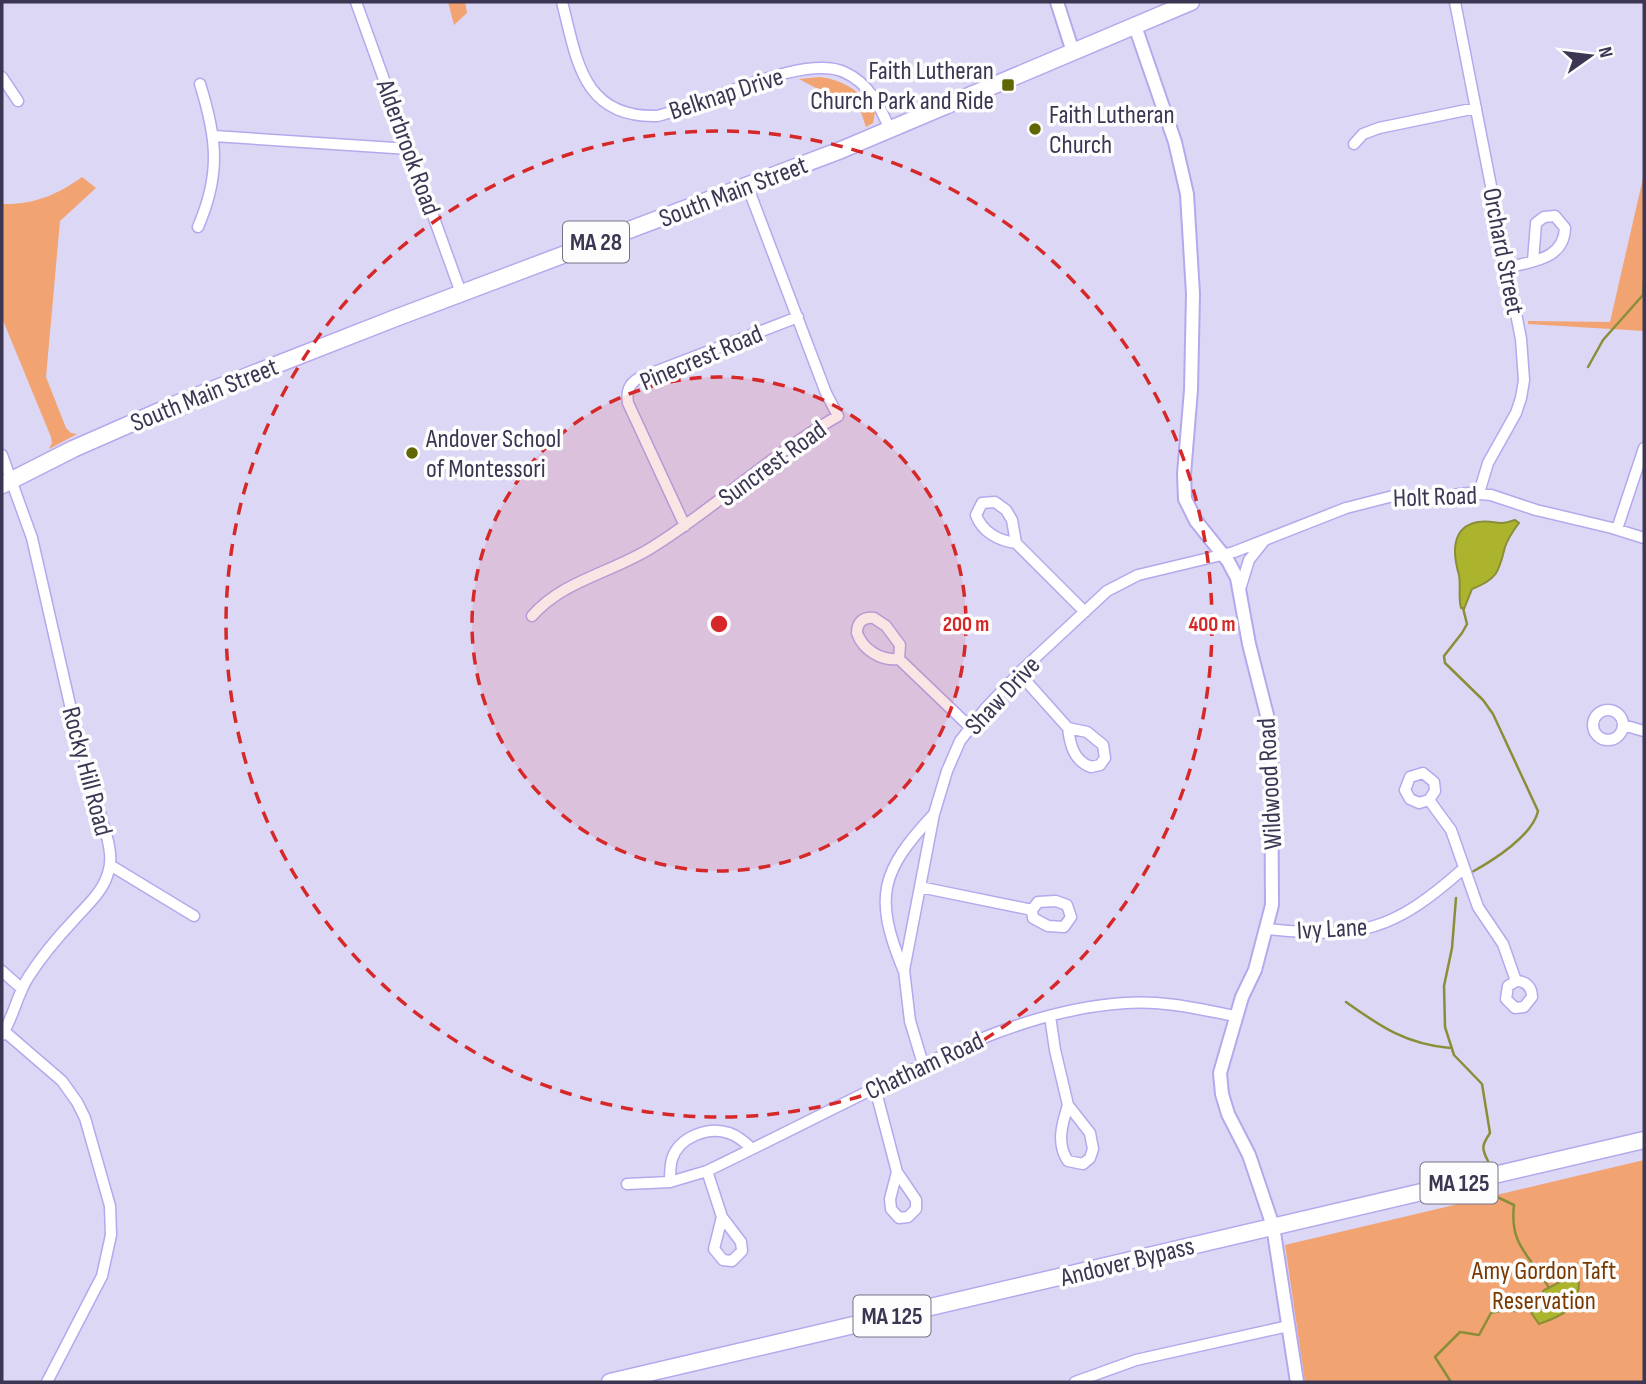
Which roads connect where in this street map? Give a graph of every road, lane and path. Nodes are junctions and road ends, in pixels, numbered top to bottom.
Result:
1 (356, 2) edge
2 (562, 2) edge
3 (1057, 2) edge
4 (1191, 2) edge
5 (1455, 2) edge
6 (1135, 26) junction
7 (1073, 52) junction
8 (2, 77) edge
9 (200, 84) dead end
10 (18, 101) dead end
11 (1476, 108) junction
12 (890, 130) junction
13 (214, 136) junction
14 (1354, 144) dead end
15 (410, 149) junction
16 (747, 185) junction
17 (198, 227) dead end
18 (1533, 261) junction
19 (1507, 268) junction
20 (461, 293) junction
21 (798, 317) junction
22 (1644, 447) edge
23 (2, 455) edge
24 (7, 483) edge
25 (1479, 493) junction
26 (685, 526) junction
27 (1617, 529) junction
28 (1268, 538) junction
29 (1644, 538) edge
30 (1016, 543) junction
31 (1222, 554) junction
32 (1241, 590) junction
33 (1086, 612) junction
34 (532, 616) dead end
35 (899, 659) junction
36 (1019, 673) junction
37 (1623, 726) dead end
38 (970, 727) junction
39 (1068, 728) dead end
40 (1644, 731) edge
41 (1429, 800) dead end
42 (934, 814) junction
43 (110, 865) junction
44 (1463, 869) junction
45 (920, 887) junction
46 (1032, 909) dead end
47 (194, 916) dead end
48 (1267, 929) junction
49 (904, 970) junction
50 (2, 971) edge
51 (1516, 981) dead end
52 (21, 988) junction
53 (1050, 1016) junction
54 (1235, 1016) junction
55 (3, 1033) edge
56 (923, 1064) junction
57 (875, 1088) junction
58 (1068, 1105) junction
59 (1644, 1140) edge
60 (752, 1149) junction
61 (708, 1171) junction
62 (897, 1172) dead end
63 (670, 1182) junction
64 (627, 1184) dead end
65 (722, 1217) dead end
66 (1273, 1226) junction
67 (1288, 1326) junction
68 (47, 1382) edge
69 (610, 1382) edge
70 (1075, 1382) edge
71 (1297, 1382) edge

1 - 15 street, Alderbrook Road
2 - 12 street, Belknap Drive
3 - 7 street
4 - 6 main road, South Main Street / MA 28
5 - 11 street, Orchard Street
6 - 7 main road, South Main Street / MA 28
6 - 31 street, Wildwood Road
7 - 12 main road, South Main Street / MA 28
8 - 10 street
9 - 13 street
11 - 14 street
11 - 19 street, Orchard Street
12 - 16 main road, South Main Street / MA 28
13 - 15 street
13 - 17 street
15 - 20 street, Alderbrook Road
16 - 20 main road, South Main Street / MA 28
16 - 21 street, Suncrest Road
18 - 18 street
18 - 19 street
19 - 25 street, Orchard Street
20 - 24 main road, South Main Street / MA 28
21 - 26 street, Suncrest Road
21 - 26 street, Pinecrest Road
22 - 27 street
23 - 24 street, Rocky Hill Road
24 - 43 street, Rocky Hill Road
25 - 27 street, Holt Road
25 - 28 street, Holt Road
26 - 34 street, Suncrest Road
27 - 29 street, Holt Road
28 - 31 street, Holt Road
28 - 32 street
30 - 30 street
30 - 33 street
31 - 32 street, Wildwood Road
31 - 33 street, Shaw Drive
32 - 48 street, Wildwood Road
33 - 36 street, Shaw Drive
35 - 35 street
35 - 38 street
36 - 38 street, Shaw Drive
36 - 39 street
37 - 40 street
38 - 42 street, Shaw Drive
41 - 44 street
42 - 45 street, Shaw Drive
42 - 49 street
43 - 47 street
43 - 52 street, Rocky Hill Road
44 - 48 street, Ivy Lane
44 - 51 street
45 - 46 street
45 - 49 street, Shaw Drive
48 - 54 street, Wildwood Road
49 - 56 street, Shaw Drive
50 - 52 street
52 - 55 street, Rocky Hill Road
53 - 54 street, Chatham Road
53 - 56 street, Chatham Road
53 - 58 street
54 - 66 street, Wildwood Road
55 - 68 street
56 - 57 street, Chatham Road
57 - 60 street, Chatham Road
57 - 62 street
58 - 58 street
59 - 66 main road, Andover Bypass / MA 125
60 - 61 street, Chatham Road
60 - 63 street
61 - 63 street, Chatham Road
61 - 65 street
63 - 64 street, Chatham Road
66 - 67 street, Wildwood Road
66 - 69 main road, Andover Bypass / MA 125
67 - 70 street
67 - 71 street, Wildwood Road

